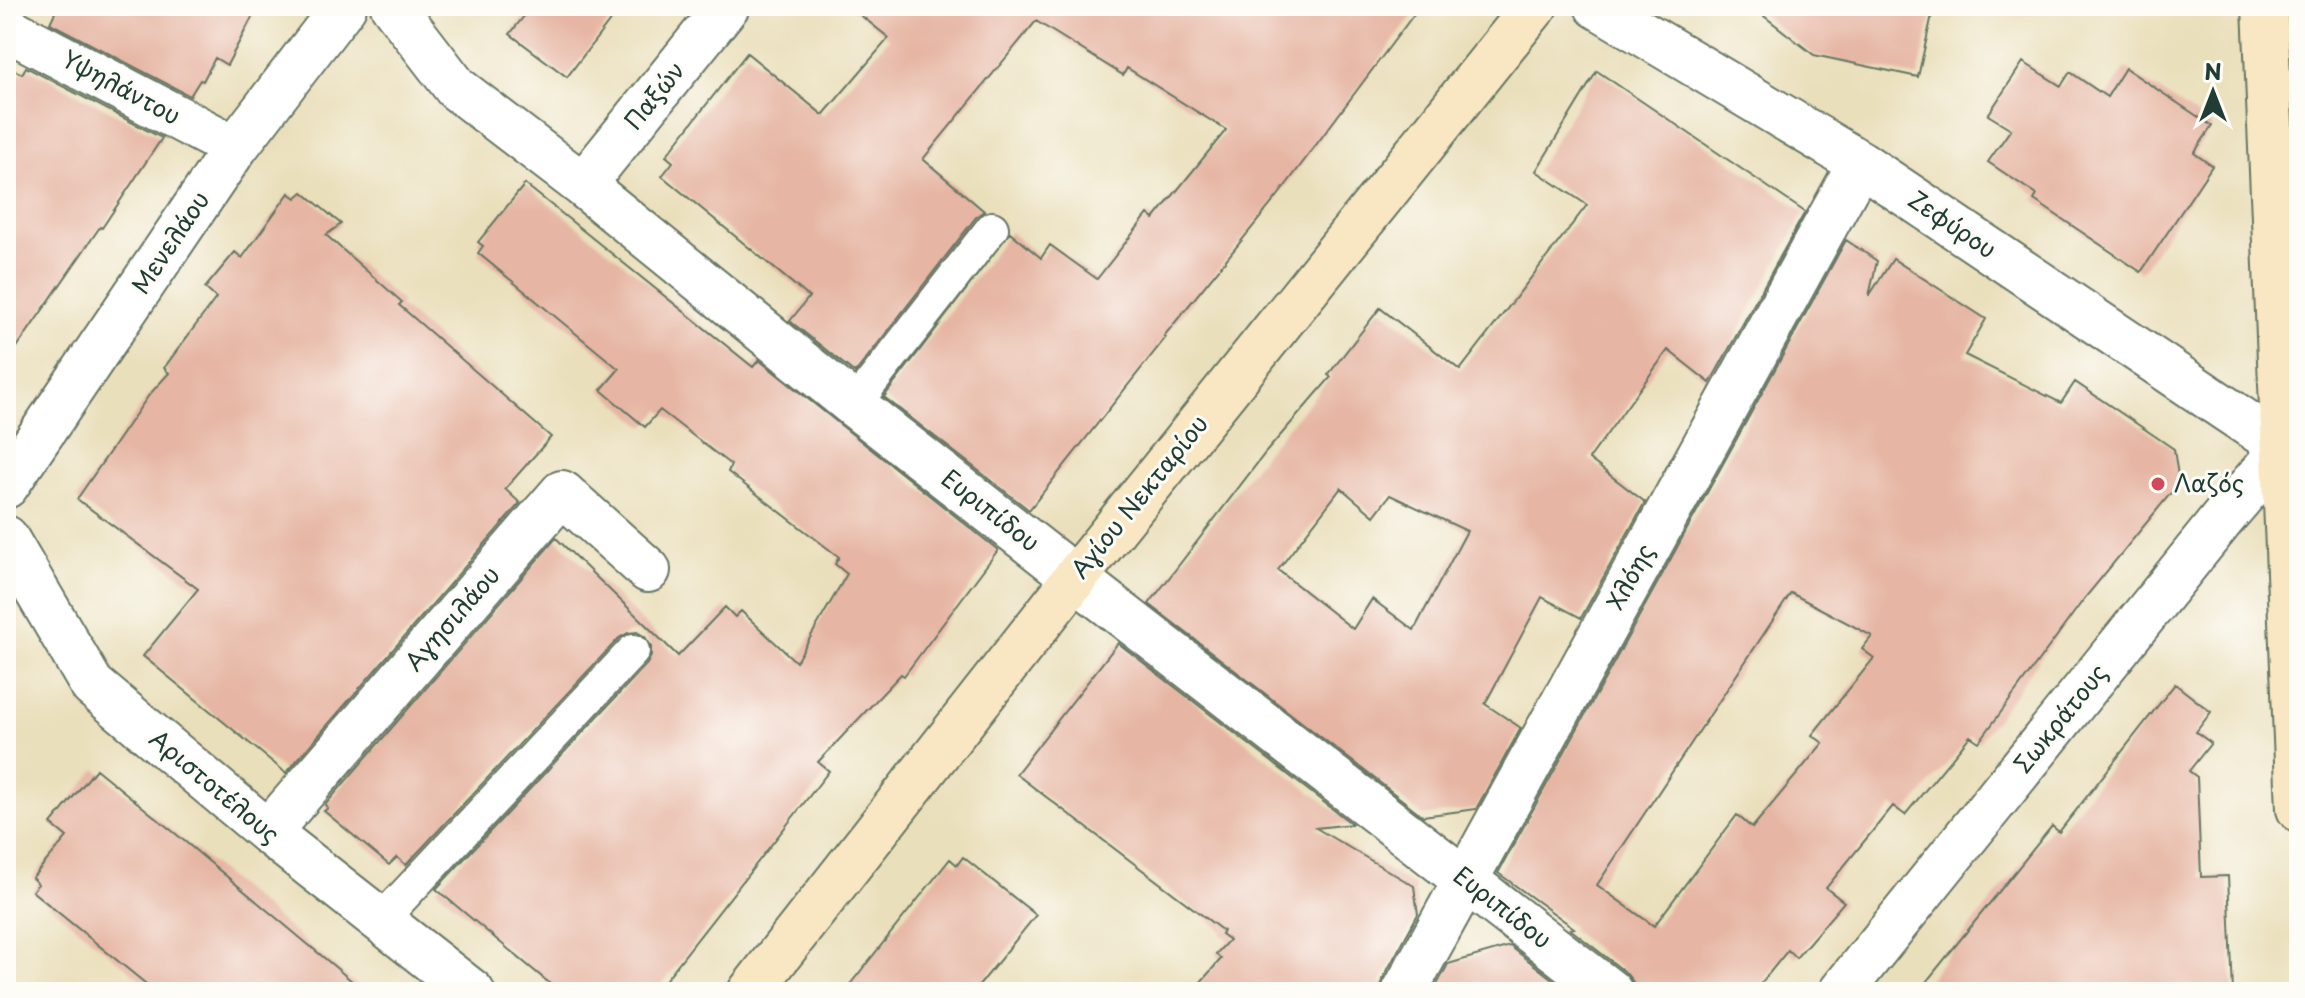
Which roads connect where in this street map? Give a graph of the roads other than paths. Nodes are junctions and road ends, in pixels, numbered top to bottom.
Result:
1 (344, 6) edge
2 (393, 6) edge
3 (727, 6) edge
4 (1535, 6) edge
5 (1597, 6) edge
6 (2265, 6) edge
7 (6, 28) edge
8 (235, 148) junction
9 (1860, 163) junction
10 (583, 185) junction
11 (992, 228) dead end
12 (854, 405) junction
13 (2291, 453) edge
14 (6, 486) edge
15 (6, 538) edge
16 (648, 570) dead end
17 (1075, 578) junction
18 (633, 651) dead end
19 (2299, 809) edge
20 (268, 832) junction
21 (1465, 879) junction
22 (381, 920) junction
23 (472, 992) edge
24 (750, 992) edge
25 (1404, 992) edge
26 (1610, 992) edge
27 (1841, 992) edge

1 - 8 street, Μενελάου
2 - 10 street, Ευριπίδου
3 - 10 street, Παξών
4 - 17 street, Αγίου Νεκταρίου
5 - 9 street, Ζεφύρου
6 - 13 street
7 - 8 street, Υψηλάντου
8 - 14 street, Μενελάου
9 - 13 street, Ζεφύρου
9 - 21 street, Χλόης
10 - 12 street, Ευριπίδου
11 - 12 lane
12 - 17 street, Ευριπίδου
13 - 19 street
13 - 27 street, Σωκράτους
15 - 20 street, Αριστοτέλους
16 - 20 street, Αγησιλάου
17 - 21 street, Ευριπίδου
17 - 24 street, Αγίου Νεκταρίου
18 - 22 lane
20 - 22 street, Αριστοτέλους
21 - 25 street, Χλόης
21 - 26 street, Ευριπίδου
22 - 23 street, Αριστοτέλους

